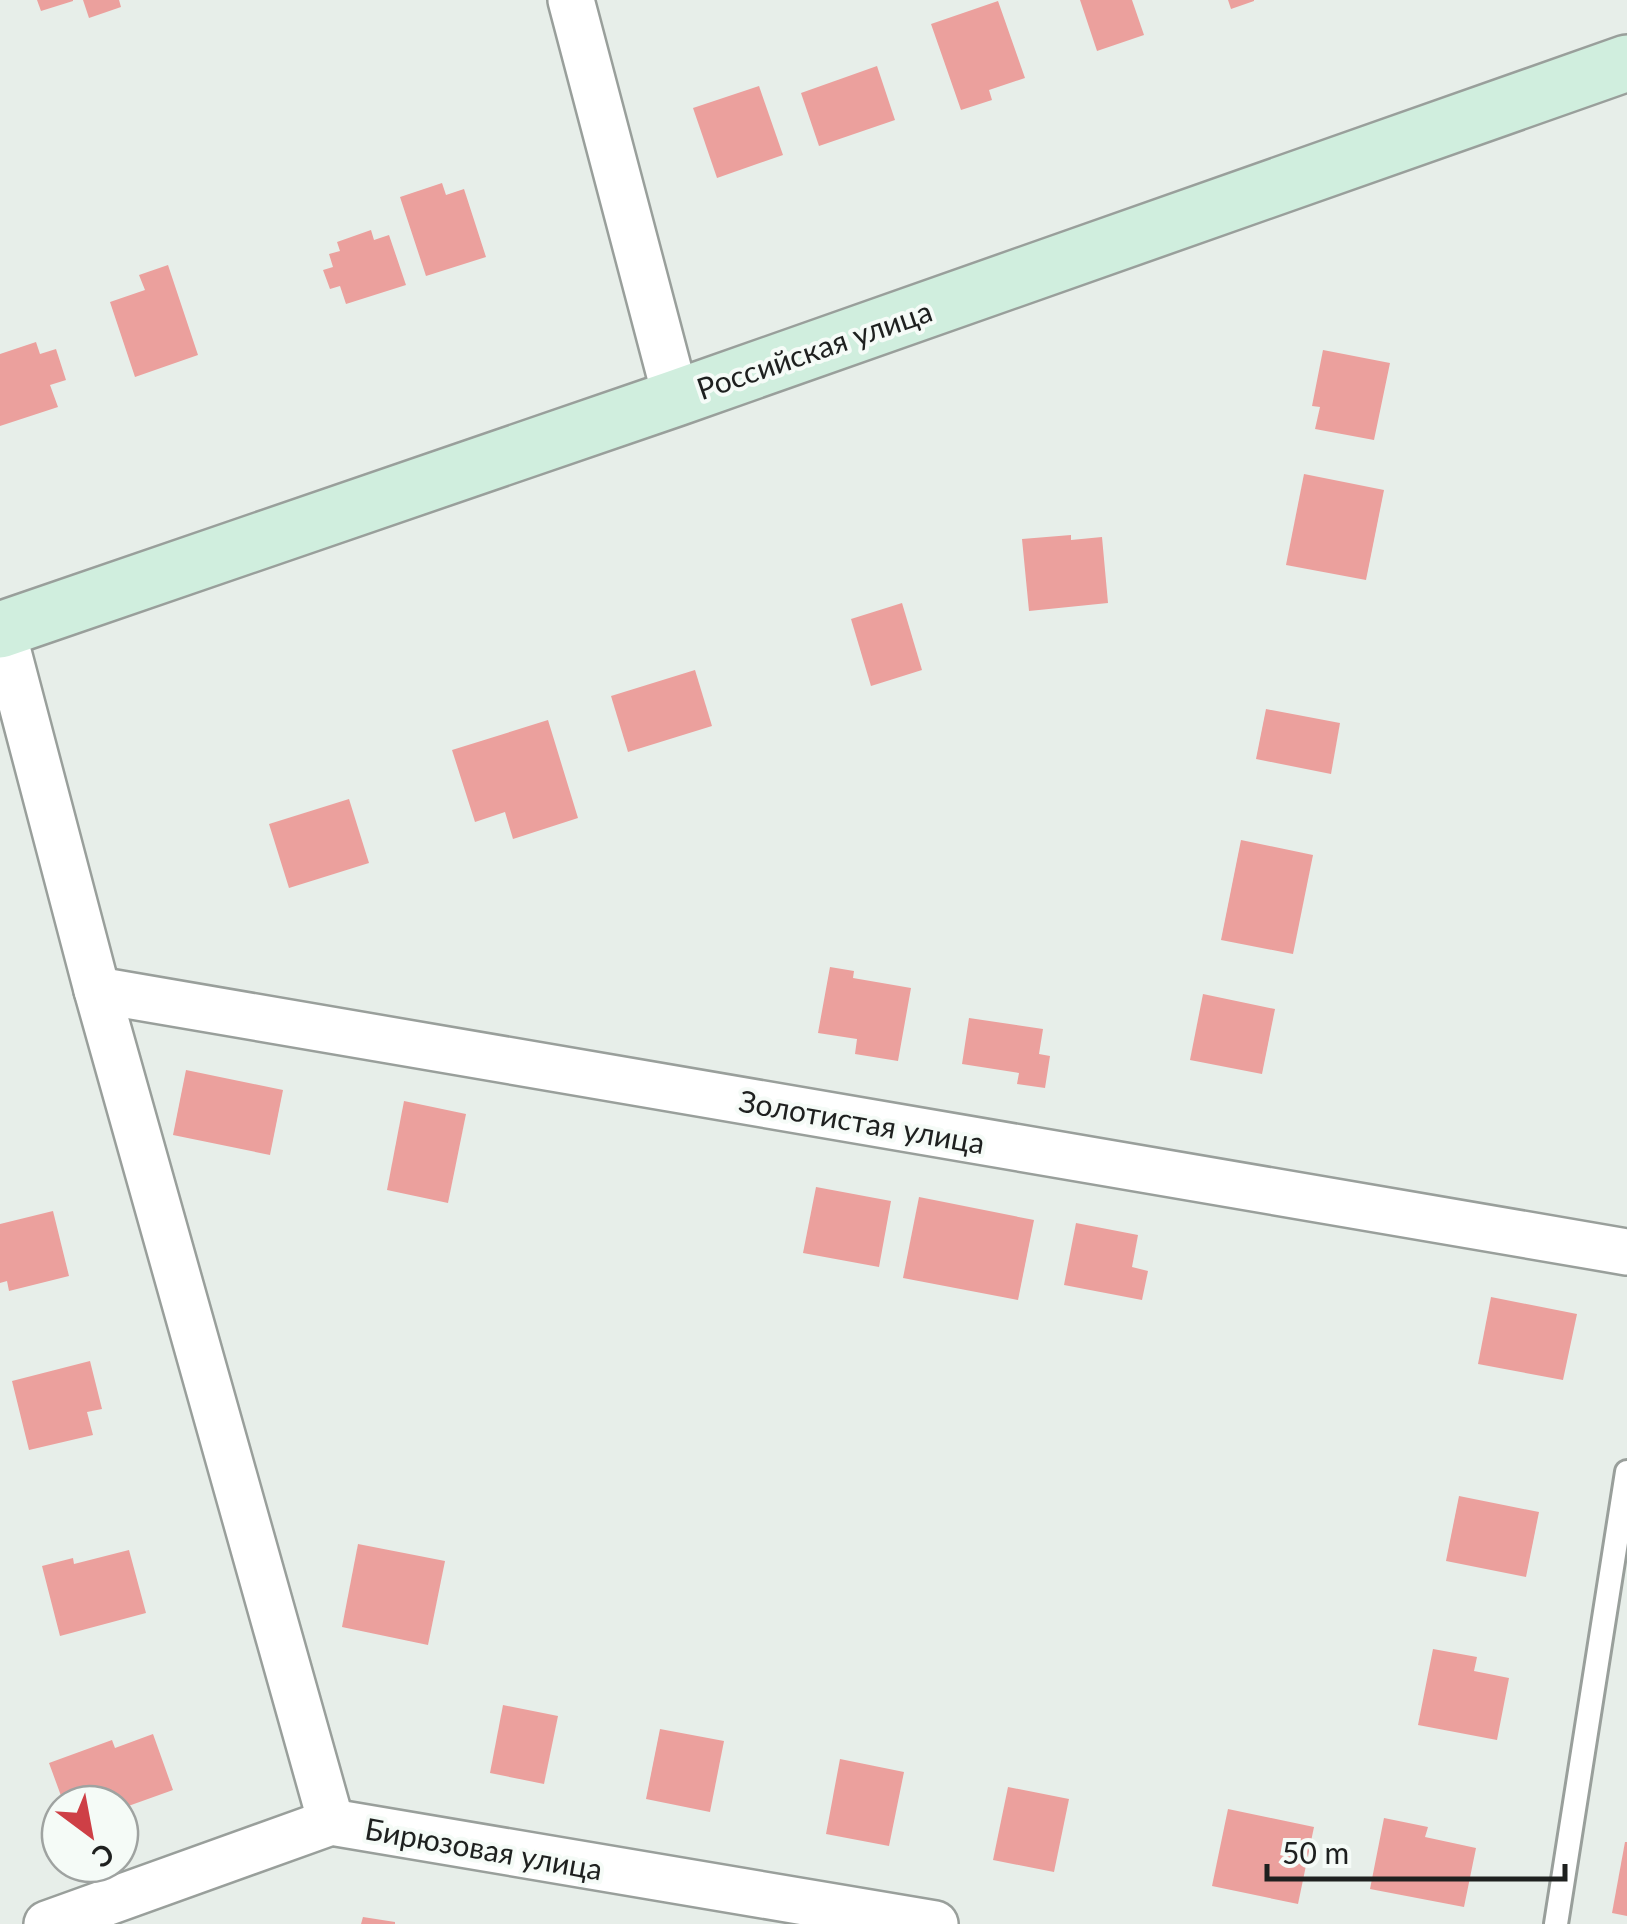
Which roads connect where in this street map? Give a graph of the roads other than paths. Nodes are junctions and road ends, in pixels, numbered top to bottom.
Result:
1 (571, 0) edge
2 (1627, 63) edge
3 (676, 398) junction
4 (1, 629) edge
5 (97, 990) junction
6 (1627, 1252) edge
7 (1627, 1472) edge
8 (331, 1822) junction
9 (47, 1924) edge
10 (934, 1924) edge
11 (1556, 1924) edge

1 - 3 street
2 - 3 main road, Российская улица
3 - 4 main road, Российская улица
4 - 5 street
5 - 6 street, Золотистая улица
5 - 8 street
7 - 11 lane
8 - 9 street, Бирюзовая улица
8 - 10 street, Бирюзовая улица

